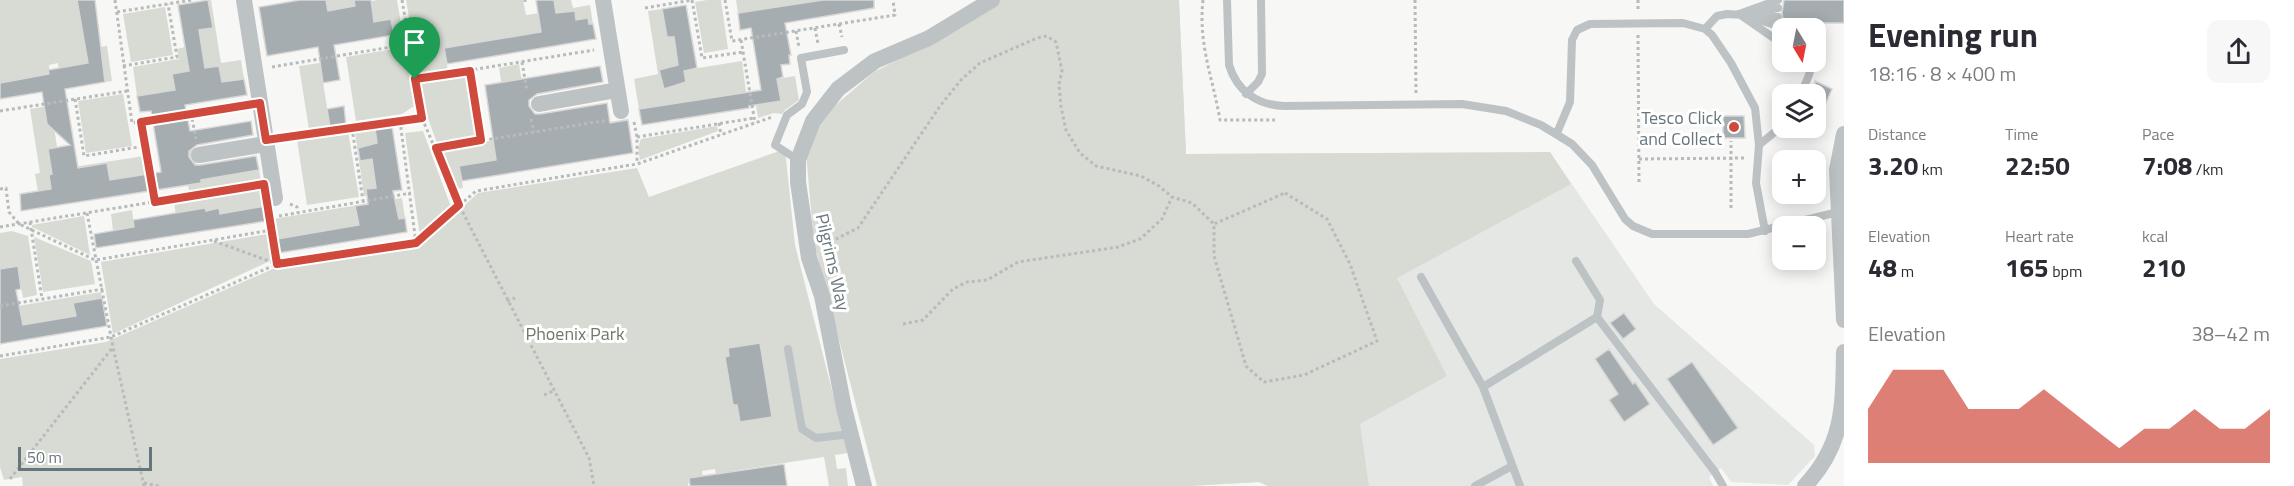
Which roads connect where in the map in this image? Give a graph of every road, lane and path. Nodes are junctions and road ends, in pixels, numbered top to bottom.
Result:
1 (115, 0) edge
2 (192, 0) edge
3 (244, 0) edge
4 (402, 0) edge
5 (603, 0) edge
6 (692, 0) edge
7 (725, 0) edge
8 (893, 0) edge
9 (992, 0) edge
10 (1203, 0) edge
11 (1227, 0) edge
12 (1261, 0) edge
13 (1415, 0) edge
14 (1638, 0) edge
15 (1762, 0) edge
16 (168, 4) junction
17 (645, 8) dead end
18 (117, 12) junction
19 (1739, 14) junction
20 (1772, 20) edge
21 (1772, 20) edge
22 (1772, 20) edge
23 (1638, 24) junction
24 (1705, 29) junction
25 (741, 39) junction
26 (410, 44) junction
27 (611, 48) junction
28 (844, 50) dead end
29 (743, 51) junction
30 (123, 66) junction
31 (255, 69) junction
32 (470, 71) junction
33 (415, 79) junction
34 (617, 90) junction
35 (127, 91) junction
36 (1246, 94) junction
37 (75, 99) junction
38 (260, 103) junction
39 (539, 104) dead end
40 (1416, 104) junction
41 (0, 111) edge
42 (191, 113) junction
43 (622, 116) junction
44 (422, 118) junction
45 (754, 118) junction
46 (1278, 120) dead end
47 (400, 121) junction
48 (141, 122) junction
49 (784, 122) junction
50 (719, 123) junction
51 (755, 123) junction
52 (352, 128) junction
53 (1557, 133) junction
54 (1772, 134) edge
55 (721, 135) junction
56 (1844, 135) edge
57 (637, 137) junction
58 (481, 140) junction
59 (1731, 141) dead end
60 (266, 142) junction
61 (1759, 145) junction
62 (145, 146) junction
63 (436, 148) junction
64 (199, 155) joint
65 (1731, 158) junction
66 (1758, 158) junction
67 (1639, 159) junction
68 (798, 160) junction
69 (637, 164) junction
70 (272, 179) junction
71 (1639, 184) dead end
72 (0, 189) edge
73 (411, 193) junction
74 (1172, 197) junction
75 (363, 201) junction
76 (155, 202) junction
77 (272, 202) joint
78 (459, 205) junction
79 (1731, 208) dead end
80 (1838, 212) junction
81 (87, 213) junction
82 (270, 217) junction
83 (30, 222) junction
84 (19, 224) junction
85 (1214, 224) junction
86 (0, 227) edge
87 (31, 230) junction
88 (272, 230) junction
89 (1765, 231) junction
90 (213, 240) junction
91 (416, 243) junction
92 (807, 246) junction
93 (95, 260) junction
94 (1576, 261) dead end
95 (277, 264) junction
96 (1843, 275) edge
97 (1421, 277) dead end
98 (103, 289) junction
99 (515, 297) dead end
100 (42, 299) junction
101 (507, 301) junction
102 (0, 306) edge
103 (1597, 317) junction
104 (1844, 320) edge
105 (903, 324) dead end
106 (111, 337) junction
107 (113, 347) junction
108 (788, 349) dead end
109 (1844, 352) edge
110 (0, 356) edge
111 (1483, 387) junction
112 (554, 390) junction
113 (544, 395) dead end
114 (851, 434) junction
115 (1840, 442) edge
116 (1512, 466) junction
117 (10, 479) dead end
118 (144, 484) edge
119 (159, 486) edge
120 (594, 486) edge
121 (864, 486) edge
122 (1475, 486) edge
123 (1520, 486) edge
124 (1723, 486) edge
125 (1805, 486) edge

1 - 18 path
2 - 16 path
3 - 31 street
4 - 26 path
5 - 27 street
6 - 17 path
6 - 29 path
7 - 25 path
8 - 25 path
9 - 68 street, Pilgrims Way
10 - 46 path
11 - 36 lane
12 - 36 lane
13 - 40 path
14 - 23 path
15 - 19 lane
16 - 18 path
16 - 30 path
18 - 30 path
19 - 20 lane
19 - 21 lane
19 - 22 lane
19 - 24 lane
23 - 24 lane
23 - 53 lane
23 - 67 path
24 - 61 lane
25 - 29 path
26 - 31 path
26 - 33 path
27 - 32 path
27 - 34 street
28 - 49 lane
29 - 45 path
30 - 35 path
31 - 38 street
32 - 33 path
32 - 58 path
33 - 44 path
34 - 39 street
34 - 43 street
35 - 37 path
35 - 48 path
36 - 40 lane
37 - 41 path
37 - 62 path
38 - 42 path
38 - 60 street
40 - 53 lane
42 - 48 path
42 - 64 path
43 - 57 path
43 - 58 path
44 - 47 path
44 - 63 path
45 - 50 path
45 - 51 path
47 - 52 path
47 - 73 path
48 - 62 path
49 - 51 path
49 - 68 lane
50 - 55 path
50 - 57 path
51 - 55 path
52 - 60 path
52 - 75 path
53 - 89 lane
54 - 61 lane
55 - 69 path
56 - 80 street
57 - 69 path
58 - 63 path
59 - 65 path
60 - 64 street
60 - 70 street
61 - 66 lane
62 - 76 path
63 - 78 path
65 - 66 path
65 - 67 path
65 - 79 path
66 - 89 lane
67 - 71 path
68 - 92 street, Pilgrims Way
69 - 78 path
70 - 76 path
70 - 77 street
72 - 84 path
73 - 75 path
73 - 91 path
74 - 85 path
74 - 92 path
74 - 105 path
75 - 82 path
76 - 81 path
77 - 82 path
78 - 91 path
78 - 101 path
80 - 89 lane
80 - 96 street
81 - 83 path
81 - 93 path
82 - 88 path
83 - 84 path
83 - 87 path
84 - 86 path
84 - 87 path
85 - 85 path
87 - 93 path
87 - 100 path
88 - 90 path
88 - 95 path
90 - 93 path
90 - 95 path
91 - 95 path
92 - 114 street, Pilgrims Way
93 - 98 path
94 - 103 lane
95 - 106 path
96 - 104 street
97 - 111 lane
98 - 100 path
98 - 106 path
99 - 101 path
100 - 102 path
101 - 112 path
103 - 111 lane
103 - 124 lane
106 - 107 path
106 - 110 path
107 - 117 path
107 - 118 path
108 - 114 lane
109 - 115 street
111 - 116 lane
112 - 113 path
112 - 120 path
114 - 121 street, Pilgrims Way
115 - 125 street
116 - 122 lane
116 - 123 lane
118 - 119 path

